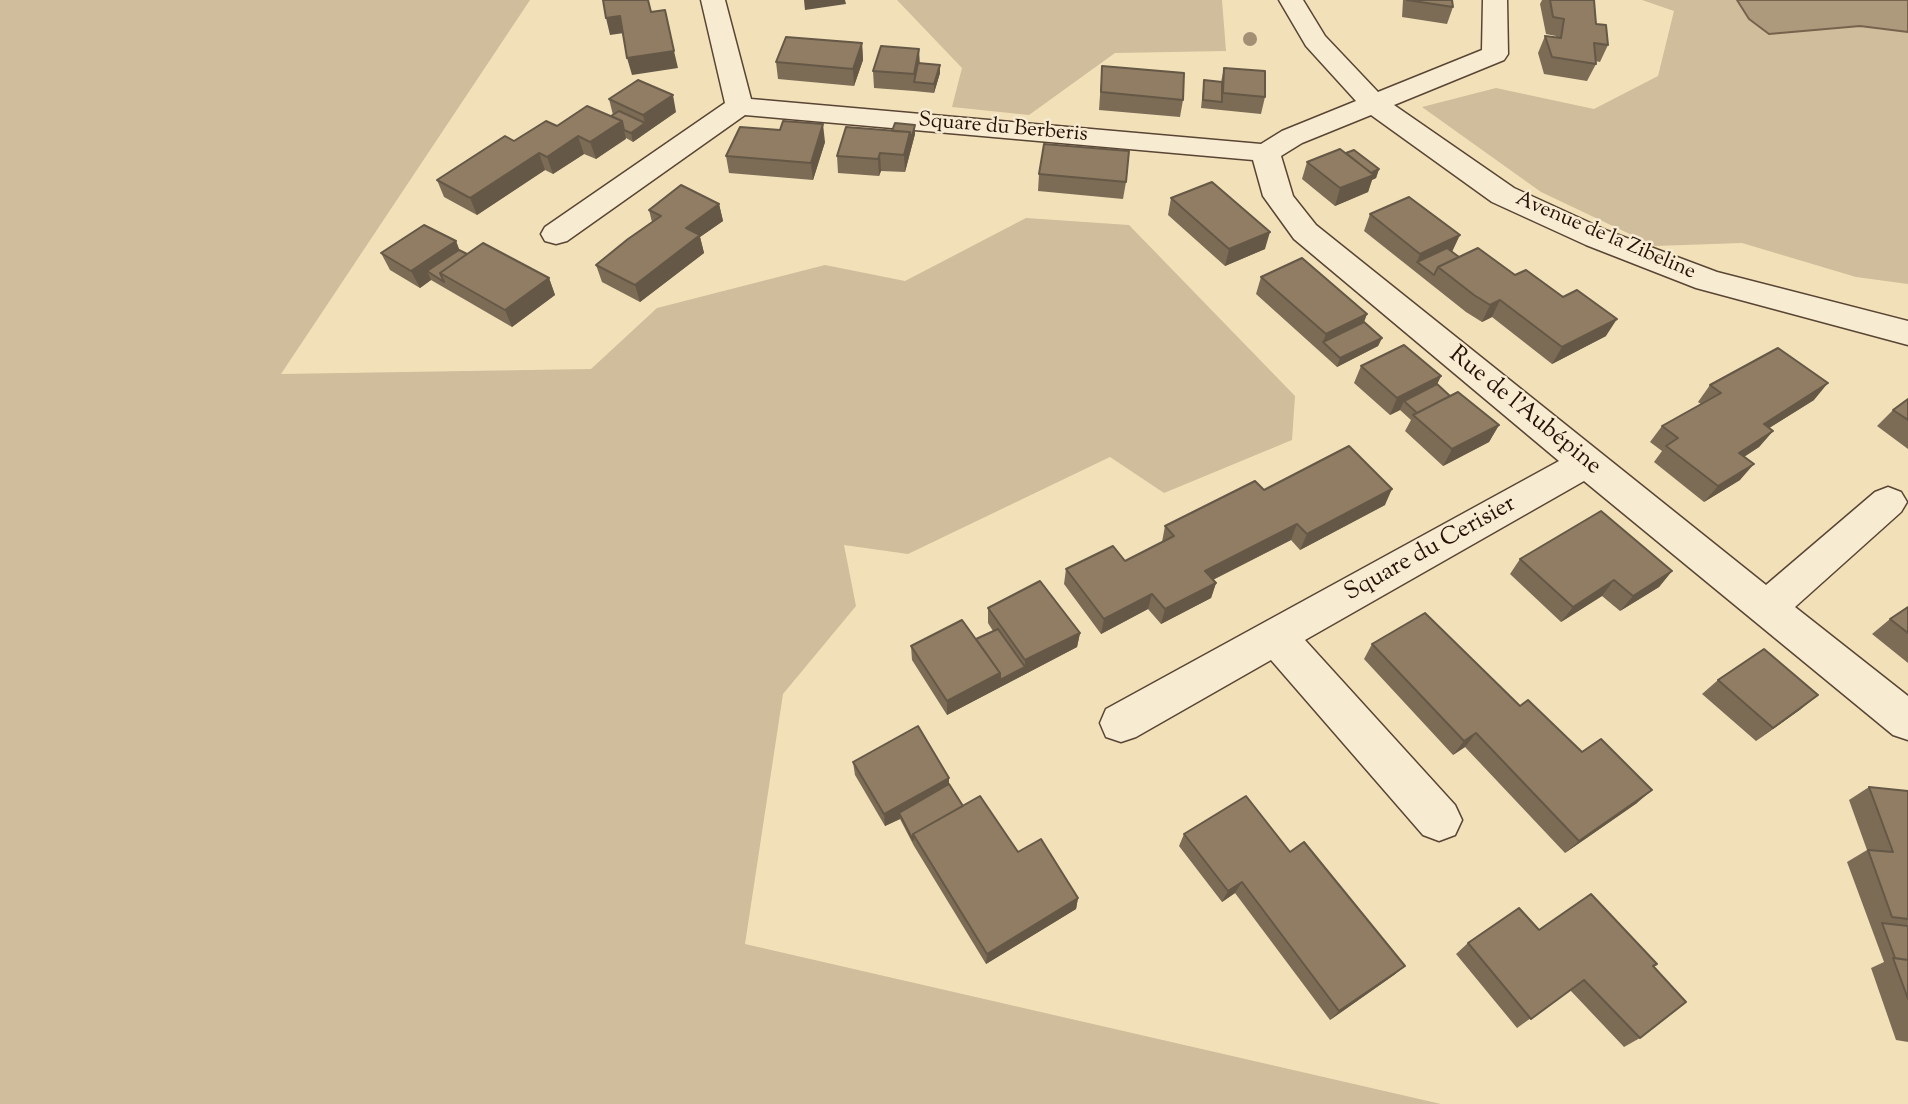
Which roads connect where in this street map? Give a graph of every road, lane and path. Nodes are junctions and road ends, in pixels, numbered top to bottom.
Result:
1 (713, 0) edge
2 (1291, 0) edge
3 (1495, 0) edge
4 (1374, 104) junction
5 (739, 106) junction
6 (1266, 153) junction
7 (556, 234) dead end
8 (1908, 333) edge
9 (1586, 463) junction
10 (1888, 502) dead end
11 (1767, 608) junction
12 (1276, 637) junction
13 (1908, 721) edge
14 (1121, 723) dead end
15 (1439, 820) dead end

1 - 5 street
2 - 4 street, Avenue de la Zibeline
3 - 4 street
4 - 6 street
4 - 8 street, Avenue de la Zibeline
5 - 6 street, Square du Berberis
5 - 7 street
6 - 9 street, Rue de l'Aubépine
9 - 11 street, Rue de l'Aubépine
9 - 12 street, Square du Cerisier
10 - 11 street
11 - 13 street, Rue de l'Aubépine
12 - 14 street, Square du Cerisier
12 - 15 street

